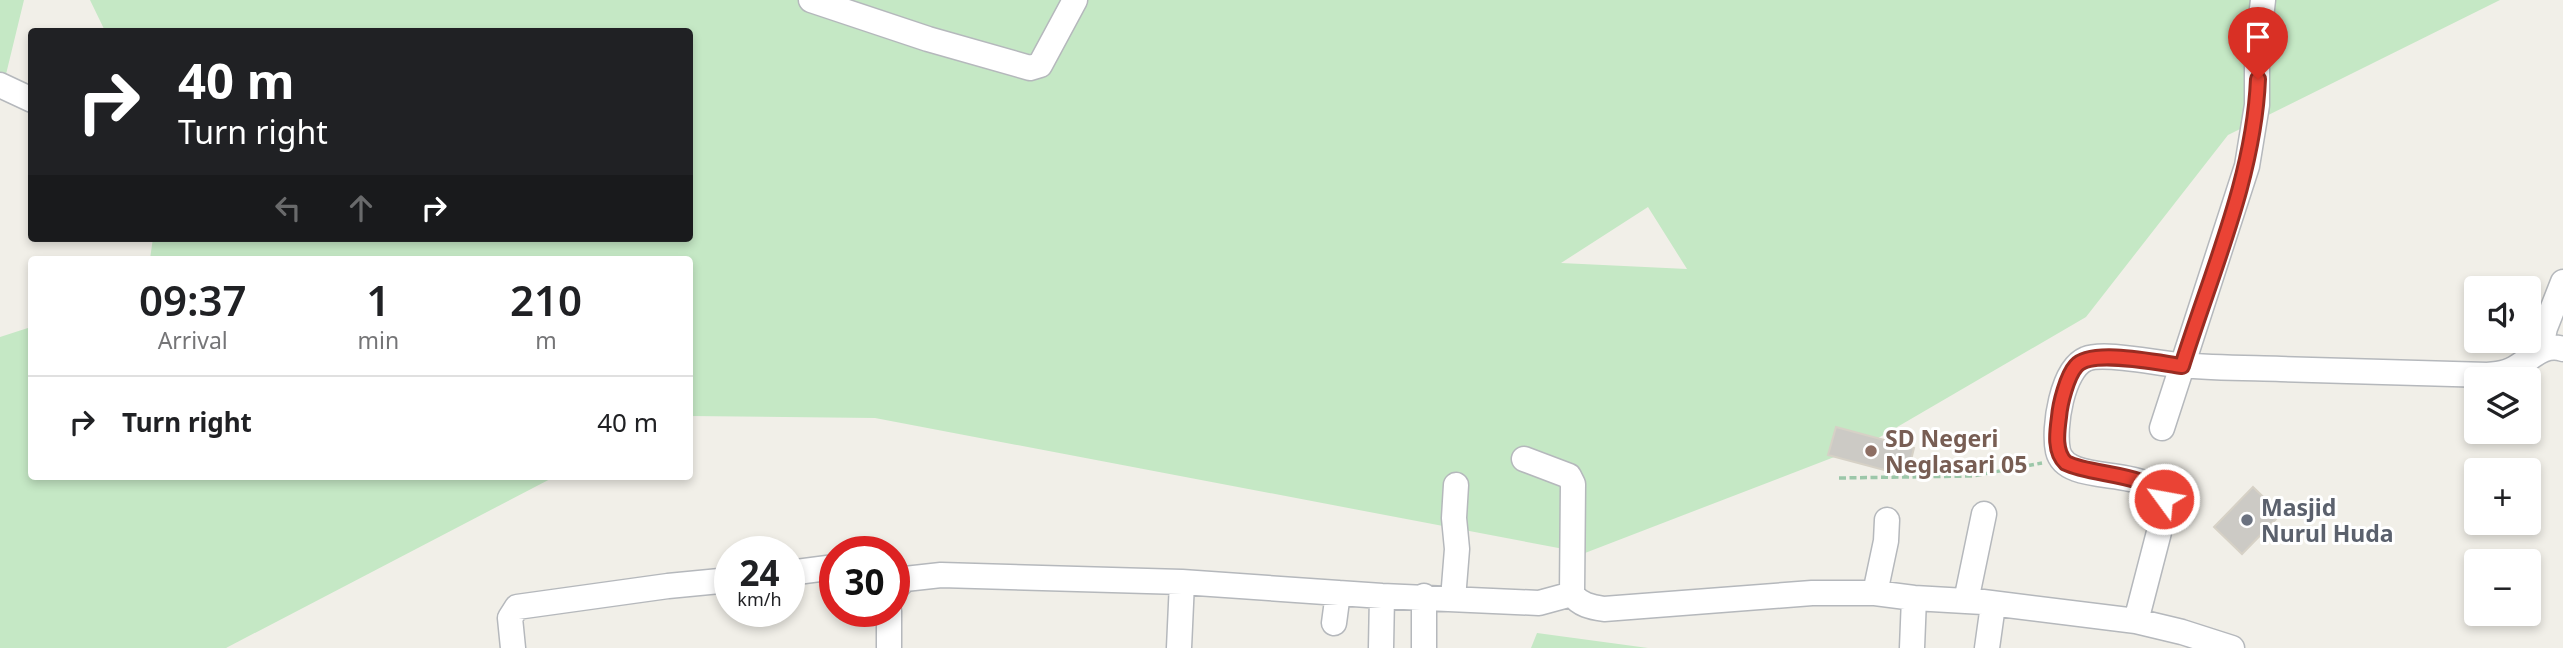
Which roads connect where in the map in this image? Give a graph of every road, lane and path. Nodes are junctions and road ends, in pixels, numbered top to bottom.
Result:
1 (811, 0) edge
2 (1075, 0) edge
3 (2263, 0) edge
4 (0, 85) edge
5 (28, 98) edge
6 (2563, 282) edge
7 (2551, 350) edge
8 (2182, 366) junction
9 (2162, 428) dead end
10 (1524, 459) dead end
11 (2062, 459) junction
12 (1839, 478) dead end
13 (1457, 485) dead end
14 (1984, 514) dead end
15 (1887, 520) dead end
16 (910, 579) edge
17 (714, 582) edge
18 (1182, 582) junction
19 (1339, 593) junction
20 (1875, 593) junction
21 (1572, 594) junction
22 (1382, 596) junction
23 (1424, 596) junction
24 (1914, 598) junction
25 (1453, 599) junction
26 (1966, 601) junction
27 (1993, 605) junction
28 (2136, 621) junction
29 (1334, 623) dead end
30 (889, 627) edge
31 (2180, 640) edge
32 (513, 648) edge
33 (889, 648) edge
34 (1179, 648) edge
35 (1381, 648) edge
36 (1424, 648) edge
37 (1912, 648) edge
38 (1987, 648) edge
39 (2232, 648) edge

1 - 2 street
3 - 8 street
4 - 5 street
6 - 7 street
7 - 8 street
8 - 9 street
8 - 11 street
10 - 21 street
11 - 12 path
11 - 28 street
13 - 25 street
14 - 26 street
15 - 20 street
16 - 18 street
17 - 32 street
18 - 19 street
18 - 34 street
19 - 22 street
19 - 29 street
20 - 21 street
20 - 24 street
21 - 25 street
22 - 23 street
22 - 35 street
23 - 25 street
23 - 36 street
24 - 26 street
24 - 37 street
26 - 27 street
27 - 28 street
27 - 38 street
28 - 31 street
30 - 33 street
31 - 39 street

